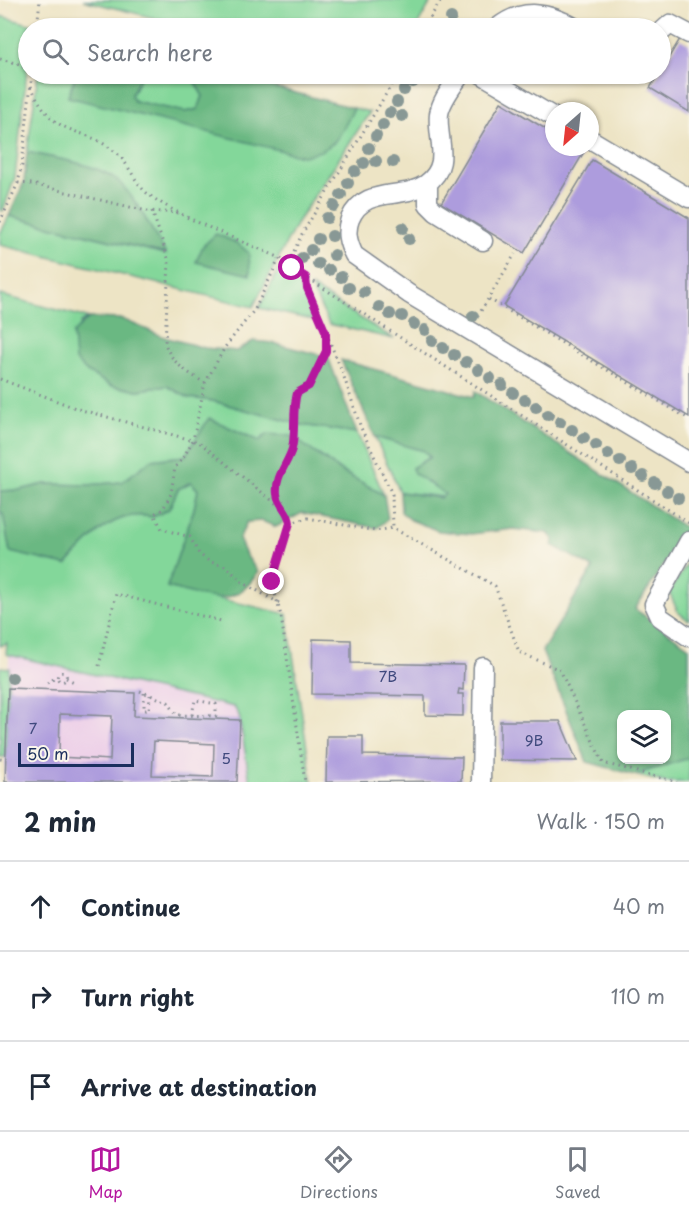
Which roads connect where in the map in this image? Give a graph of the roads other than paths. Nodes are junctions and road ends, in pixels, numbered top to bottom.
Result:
1 (513, 18) edge
2 (554, 18) edge
3 (671, 25) edge
4 (689, 34) edge
5 (456, 84) edge
6 (498, 84) edge
7 (545, 112) edge
8 (599, 144) edge
9 (428, 183) junction
10 (689, 198) edge
11 (483, 241) dead end
12 (689, 462) edge
13 (689, 541) edge
14 (689, 637) edge
15 (483, 667) dead end
16 (482, 782) edge

1 - 2 street
3 - 4 street
5 - 9 street
6 - 7 street
8 - 10 street
9 - 11 street
9 - 12 street
13 - 14 street
15 - 16 street

